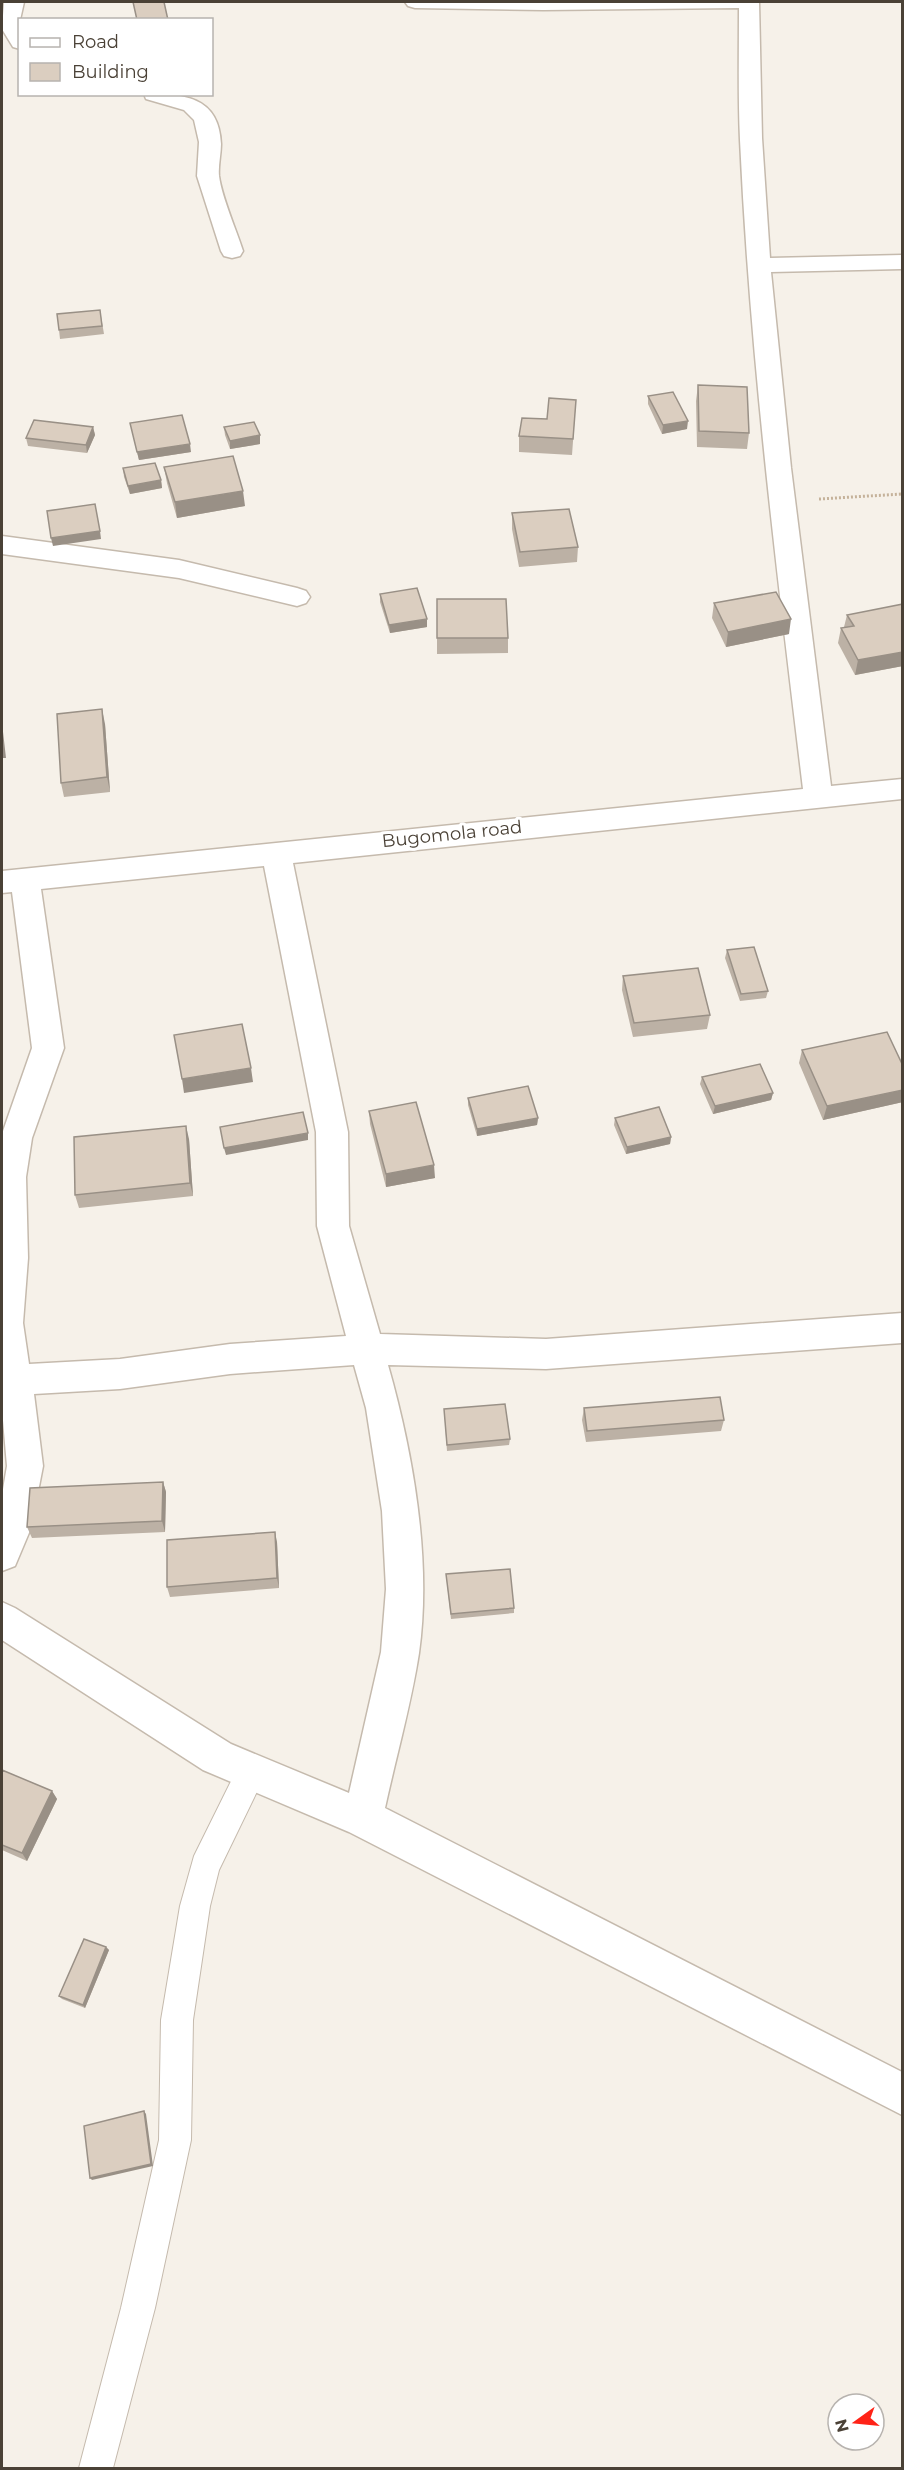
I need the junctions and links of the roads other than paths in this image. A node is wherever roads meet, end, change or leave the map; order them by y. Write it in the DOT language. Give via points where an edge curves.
graph roads {
  1 [pos="14,2"];
  2 [pos="415,2"];
  3 [pos="749,2"];
  4 [pos="18,41"];
  5 [pos="161,96"];
  6 [pos="232,251"];
  7 [pos="903,262"];
  8 [pos="760,265"];
  9 [pos="2,545"];
  10 [pos="297,597"];
  11 [pos="903,789"];
  12 [pos="818,797"];
  13 [pos="276,852"];
  14 [pos="13,881"];
  15 [pos="903,1328"];
  16 [pos="367,1349"];
  17 [pos="15,1380"];
  18 [pos="2,1554"];
  19 [pos="2,1620"];
  20 [pos="252,1772"];
  21 [pos="363,1818"];
  22 [pos="903,2094"];
  23 [pos="96,2469"];
  1 -- 4 [label="street" via="10,23"];
  2 -- 3 [label="street"];
  3 -- 8 [label="street" via="751,136"];
  5 -- 6 [label="street" via="192,105 204,118 210,142 208,176"];
  7 -- 8 [label="street"];
  8 -- 12 [label="street" via="782,501"];
  9 -- 10 [label="street" via="179,569"];
  11 -- 12 [label="street, Bugomola road"];
  12 -- 13 [label="street, Bugomola road"];
  13 -- 14 [label="street, Bugomola road"];
  13 -- 16 [label="street" via="332,1132 333,1226"];
  14 -- 17 [label="street" via="48,1048 16,1138 10,1177 11,1258 6,1323"];
  15 -- 16 [label="street" via="546,1354"];
  16 -- 17 [label="street" via="230,1359 120,1374"];
  16 -- 21 [label="street" via="394,1467 404,1589 400,1653"];
  17 -- 18 [label="street" via="25,1466 13,1528"];
  19 -- 20 [label="street" via="218,1756"];
  20 -- 21 [label="street"];
  20 -- 23 [label="lane" via="205,1867 195,1906 177,2020 175,2140 138,2308"];
  21 -- 22 [label="street"];
}
